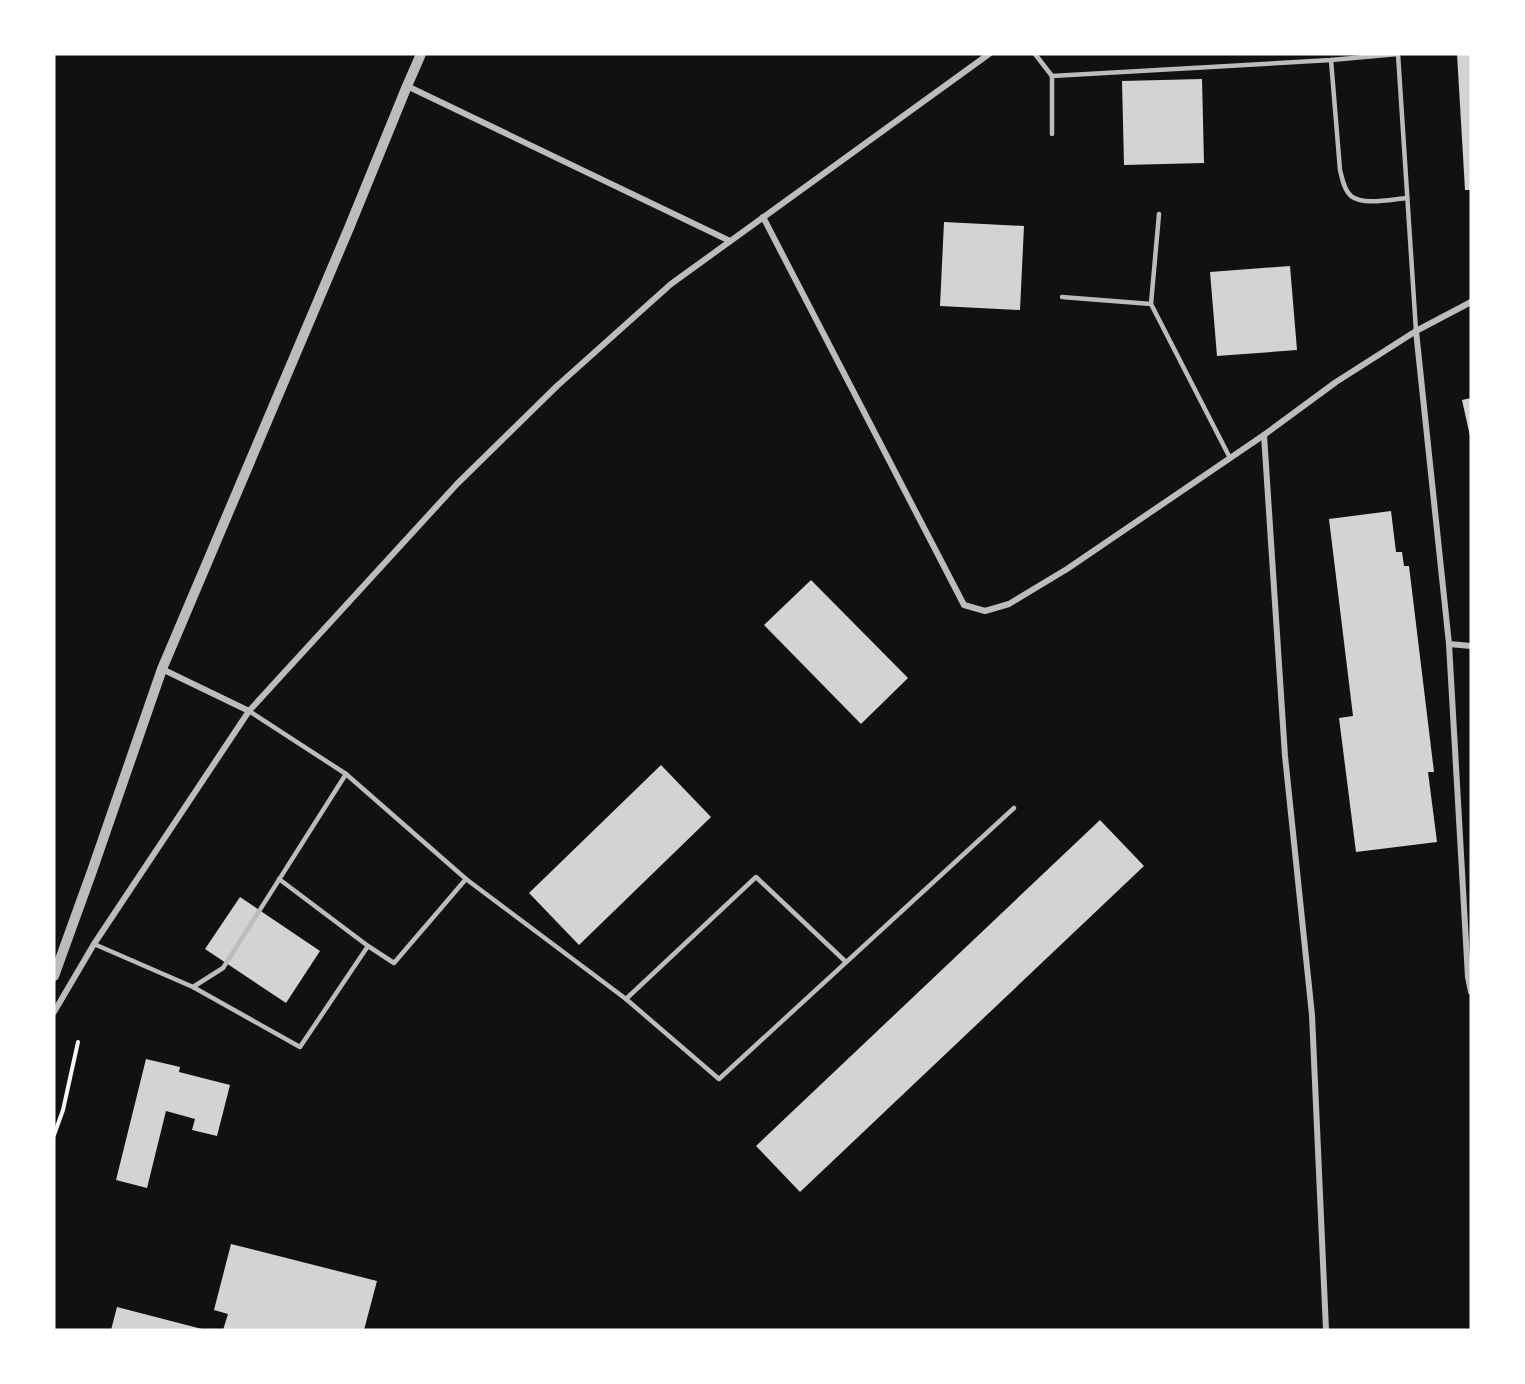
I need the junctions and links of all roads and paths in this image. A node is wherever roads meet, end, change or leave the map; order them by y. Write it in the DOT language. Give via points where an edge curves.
graph roads {
  1 [pos="421,54"];
  2 [pos="989,54"];
  3 [pos="1035,54"];
  4 [pos="1398,54"];
  5 [pos="1331,60"];
  6 [pos="1052,76"];
  7 [pos="407,86"];
  8 [pos="1052,134"];
  9 [pos="1407,198"];
  10 [pos="1159,214"];
  11 [pos="763,217"];
  12 [pos="730,241"];
  13 [pos="1062,297"];
  14 [pos="1471,302"];
  15 [pos="1151,304"];
  16 [pos="1416,331"];
  17 [pos="1264,435"];
  18 [pos="1230,458"];
  19 [pos="1449,644"];
  20 [pos="1471,645"];
  21 [pos="162,669"];
  22 [pos="249,711"];
  23 [pos="345,774"];
  24 [pos="1014,808"];
  25 [pos="279,879"];
  26 [pos="466,879"];
  27 [pos="94,944"];
  28 [pos="368,946"];
  29 [pos="846,962"];
  30 [pos="54,976"];
  31 [pos="193,987"];
  32 [pos="1471,992"];
  33 [pos="626,999"];
  34 [pos="54,1012"];
  35 [pos="78,1042"];
  36 [pos="54,1135"];
  37 [pos="1326,1330"];
  1 -- 7 [label="street"];
  2 -- 11 [label="street"];
  3 -- 6 [label="lane"];
  4 -- 5 [label="lane"];
  4 -- 9 [label="lane"];
  5 -- 6 [label="lane"];
  5 -- 9 [label="lane" via="1343,184 1350,196 1363,202"];
  6 -- 8 [label="lane"];
  7 -- 12 [label="street"];
  7 -- 21 [label="street"];
  9 -- 16 [label="lane"];
  10 -- 15 [label="lane"];
  11 -- 12 [label="street"];
  11 -- 18 [label="street" via="964,605 985,611 1009,604"];
  12 -- 22 [label="street" via="671,284 557,386 457,484"];
  13 -- 15 [label="lane"];
  14 -- 16 [label="street"];
  15 -- 18 [label="lane"];
  16 -- 17 [label="street" via="1336,382"];
  16 -- 19 [label="street"];
  17 -- 18 [label="street"];
  17 -- 37 [label="street" via="1285,756 1312,1015"];
  19 -- 20 [label="street"];
  19 -- 32 [label="street"];
  21 -- 22 [label="street"];
  21 -- 30 [label="street"];
  22 -- 23 [label="lane"];
  22 -- 27 [label="street"];
  23 -- 25 [label="lane"];
  23 -- 26 [label="lane"];
  24 -- 29 [label="lane"];
  25 -- 28 [label="lane"];
  25 -- 31 [label="lane" via="223,968"];
  26 -- 28 [label="lane" via="394,963"];
  26 -- 33 [label="lane"];
  27 -- 31 [label="lane"];
  27 -- 34 [label="street"];
  28 -- 31 [label="lane" via="300,1047"];
  29 -- 33 [label="lane" via="719,1079"];
  29 -- 33 [label="lane" via="756,877"];
  35 -- 36 [label="path"];
}
